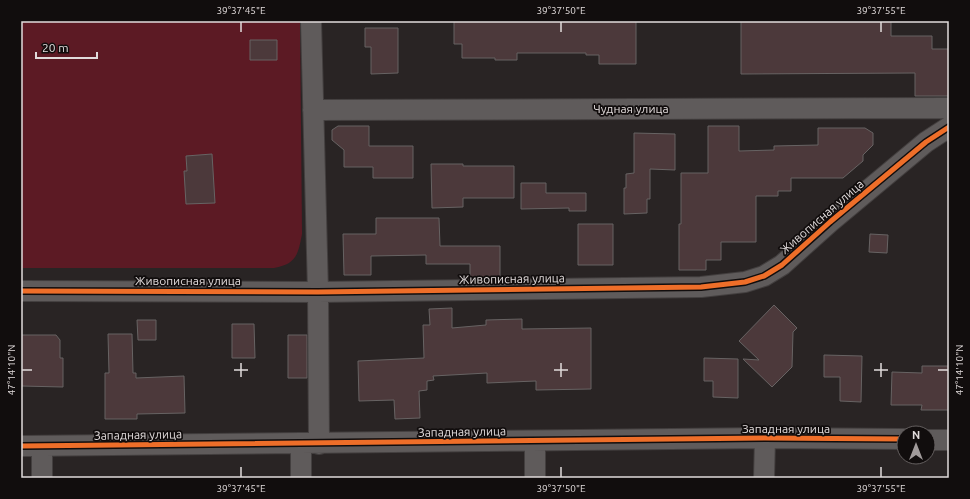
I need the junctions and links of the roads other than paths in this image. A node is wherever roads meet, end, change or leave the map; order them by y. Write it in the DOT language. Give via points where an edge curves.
graph roads {
  1 [pos="311,21"];
  2 [pos="949,108"];
  3 [pos="313,110"];
  4 [pos="949,127"];
  5 [pos="21,291"];
  6 [pos="318,292"];
  7 [pos="765,438"];
  8 [pos="896,439"];
  9 [pos="936,440"];
  10 [pos="949,440"];
  11 [pos="535,441"];
  12 [pos="310,444"];
  13 [pos="21,446"];
  14 [pos="42,446"];
  15 [pos="42,478"];
  16 [pos="301,478"];
  17 [pos="535,478"];
  18 [pos="764,478"];
  1 -- 3 [label="street"];
  2 -- 3 [label="street, Чудная улица"];
  3 -- 6 [label="street"];
  4 -- 6 [label="street, Живописная улица" via="926,142 782,265 764,276 745,282 701,287"];
  5 -- 6 [label="street, Живописная улица"];
  6 -- 12 [label="street"];
  7 -- 8 [label="street, Западная улица"];
  7 -- 11 [label="street, Западная улица"];
  7 -- 18 [label="street"];
  9 -- 10 [label="street"];
  11 -- 12 [label="street, Западная улица"];
  11 -- 17 [label="street"];
  12 -- 14 [label="street, Западная улица"];
  12 -- 16 [label="street"];
  13 -- 14 [label="street, Западная улица"];
  14 -- 15 [label="street"];
}
